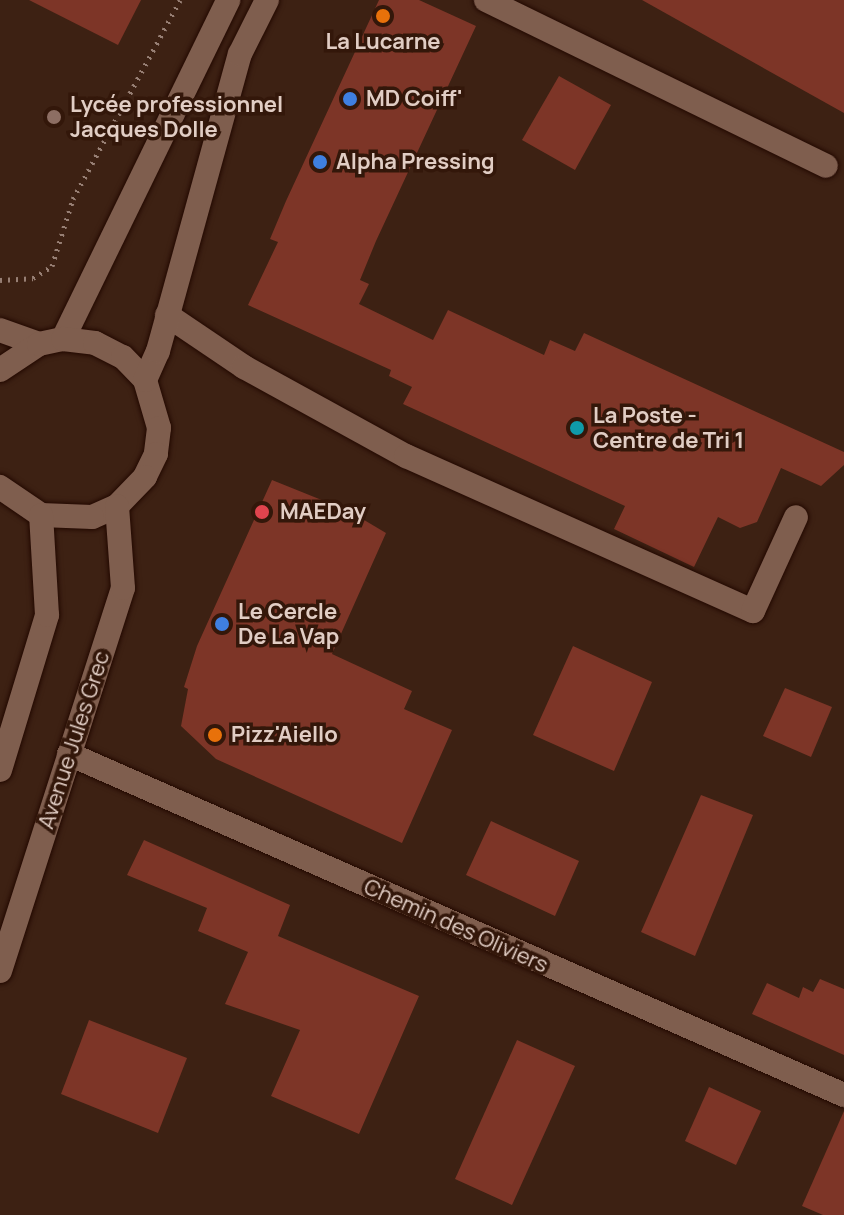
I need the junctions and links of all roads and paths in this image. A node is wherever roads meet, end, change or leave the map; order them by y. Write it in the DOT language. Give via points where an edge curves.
graph roads {
  1 [pos="180,0"];
  2 [pos="228,0"];
  3 [pos="267,0"];
  4 [pos="486,0"];
  5 [pos="826,166"];
  6 [pos="0,280"];
  7 [pos="167,315"];
  8 [pos="0,330"];
  9 [pos="63,339"];
  10 [pos="39,344"];
  11 [pos="0,370"];
  12 [pos="145,380"];
  13 [pos="0,487"];
  14 [pos="117,506"];
  15 [pos="41,515"];
  16 [pos="796,517"];
  17 [pos="69,754"];
  18 [pos="0,770"];
  19 [pos="0,971"];
  20 [pos="844,1095"];
  1 -- 6 [label="path" via="73,199 52,266 33,278"];
  2 -- 9 [label="street"];
  3 -- 7 [label="street" via="240,54"];
  4 -- 5 [label="street"];
  7 -- 12 [label="street"];
  7 -- 16 [label="street" via="244,367 406,456 753,611"];
  8 -- 10 [label="street"];
  9 -- 10 [label="street"];
  9 -- 12 [label="street" via="95,343 123,357"];
  10 -- 11 [label="street"];
  12 -- 14 [label="street" via="155,403 156,454 145,477"];
  13 -- 15 [label="street"];
  14 -- 15 [label="street" via="67,520"];
  14 -- 17 [label="street, Avenue Jules Grec" via="123,588"];
  15 -- 18 [label="street" via="47,615"];
  17 -- 19 [label="street, Avenue Jules Grec"];
  17 -- 20 [label="street, Chemin des Oliviers"];
}
